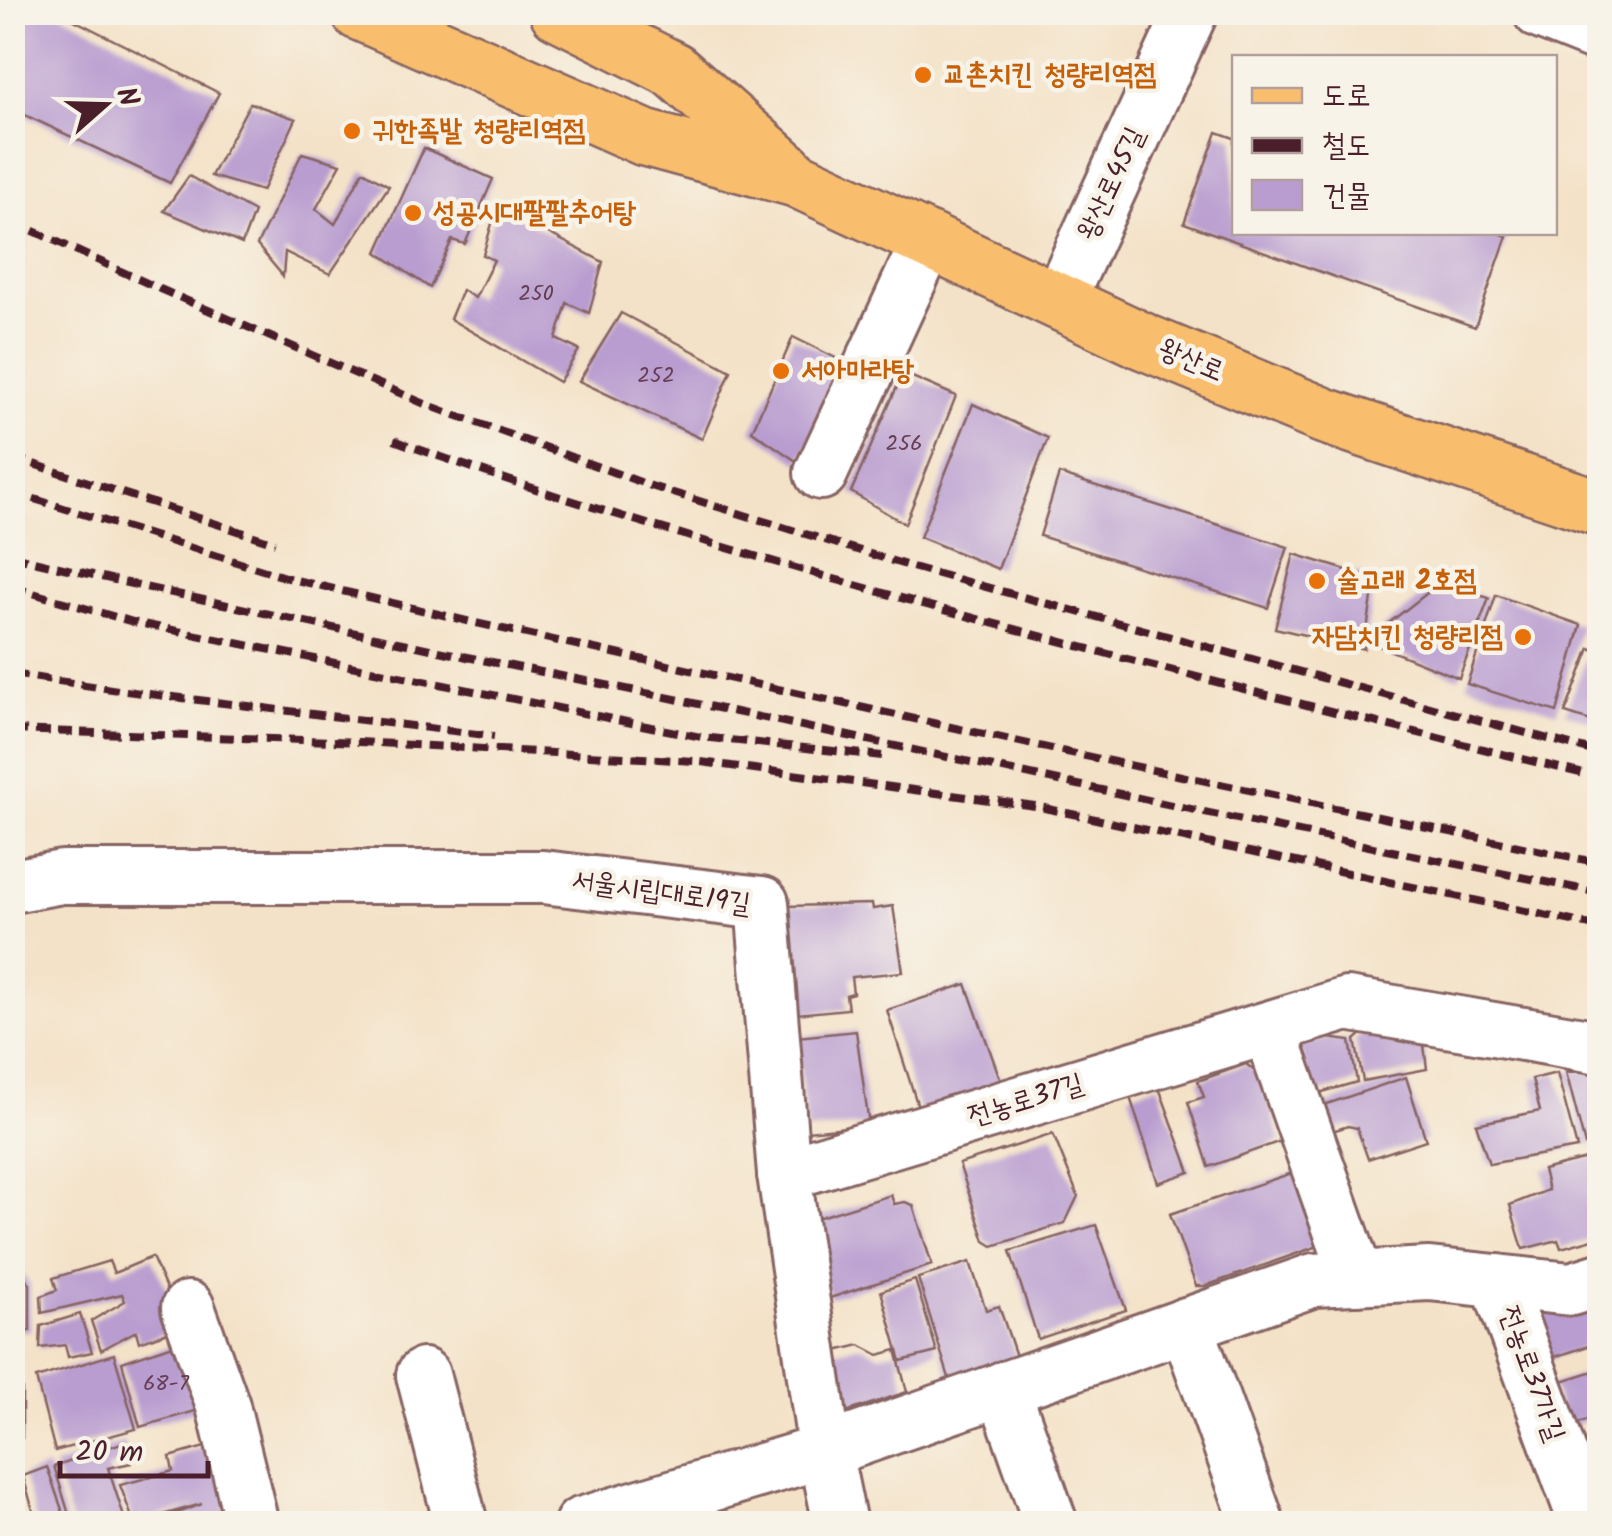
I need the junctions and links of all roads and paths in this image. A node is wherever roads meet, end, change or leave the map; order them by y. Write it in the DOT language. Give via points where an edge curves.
graph roads {
  1 [pos="360,12"];
  2 [pos="558,12"];
  3 [pos="1191,12"];
  4 [pos="1540,12"];
  5 [pos="1600,36"];
  6 [pos="796,179"];
  7 [pos="928,241"];
  8 [pos="1058,302"];
  9 [pos="821,474"];
  10 [pos="1600,508"];
  11 [pos="12,886"];
  12 [pos="1269,1028"];
  13 [pos="1600,1047"];
  14 [pos="784,1174"];
  15 [pos="1357,1278"];
  16 [pos="1600,1280"];
  17 [pos="1497,1281"];
  18 [pos="188,1308"];
  19 [pos="1186,1324"];
  20 [pos="423,1375"];
  21 [pos="1003,1388"];
  22 [pos="825,1451"];
  23 [pos="252,1524"];
  24 [pos="461,1524"];
  25 [pos="581,1524"];
  26 [pos="840,1524"];
  27 [pos="1051,1524"];
  28 [pos="1258,1524"];
  29 [pos="1586,1524"];
  1 -- 6 [label="main road, 왕산로" via="646,138"];
  2 -- 6 [label="main road, 왕산로" via="674,70"];
  3 -- 8 [label="street, 왕산로45길"];
  4 -- 5 [label="street"];
  6 -- 7 [label="main road, 왕산로"];
  7 -- 8 [label="main road, 왕산로"];
  7 -- 9 [label="street"];
  8 -- 10 [label="main road, 왕산로" via="1324,416"];
  11 -- 14 [label="street, 서울시립대로19길" via="62,876 543,877 762,903"];
  12 -- 13 [label="street, 전농로37길" via="1346,1004"];
  12 -- 14 [label="street, 전농로37길"];
  12 -- 15 [label="street"];
  14 -- 22 [label="street, 서울시립대로19길"];
  15 -- 17 [label="street" via="1429,1274"];
  15 -- 19 [label="street" via="1314,1280"];
  16 -- 17 [label="street" via="1572,1289"];
  17 -- 29 [label="street, 전농로37가길"];
  18 -- 23 [label="street" via="223,1406"];
  19 -- 21 [label="street"];
  19 -- 28 [label="street"];
  20 -- 24 [label="street"];
  21 -- 22 [label="street"];
  21 -- 27 [label="street"];
  22 -- 25 [label="street"];
  22 -- 26 [label="street, 서울시립대로19길"];
}
